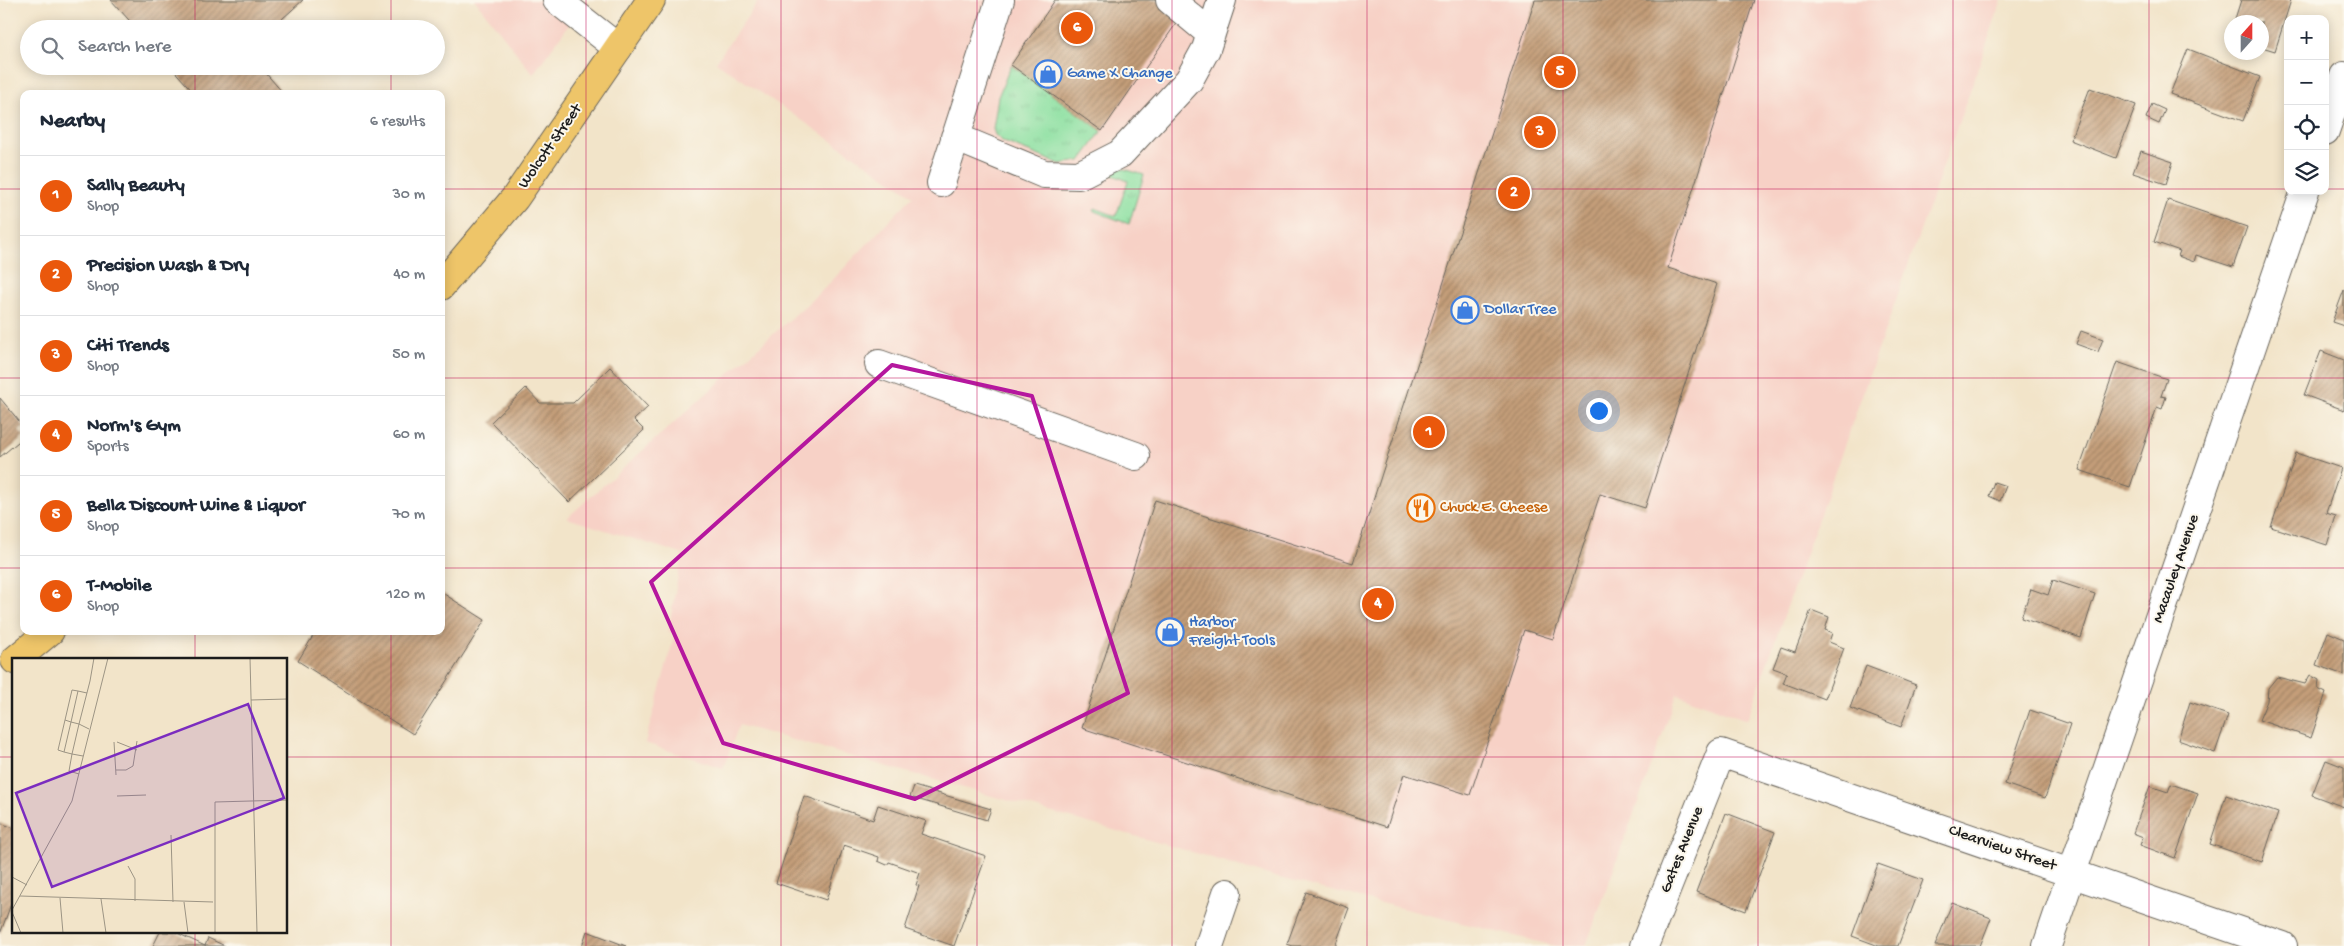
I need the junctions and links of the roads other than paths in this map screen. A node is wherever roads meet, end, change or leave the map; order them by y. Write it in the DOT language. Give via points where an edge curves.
graph roads {
  1 [pos="557,0"];
  2 [pos="651,0"];
  3 [pos="1000,0"];
  4 [pos="1170,0"];
  5 [pos="1222,0"];
  6 [pos="1211,34"];
  7 [pos="618,48"];
  8 [pos="2344,76"];
  9 [pos="2329,119"];
  10 [pos="955,137"];
  11 [pos="941,183"];
  12 [pos="2304,195"];
  13 [pos="445,281"];
  14 [pos="879,364"];
  15 [pos="1136,456"];
  16 [pos="45,635"];
  17 [pos="16,658"];
  18 [pos="12,662"];
  19 [pos="0,672"];
  20 [pos="1722,753"];
  21 [pos="2073,874"];
  22 [pos="1227,893"];
  23 [pos="1208,946"];
  24 [pos="1644,946"];
  25 [pos="2047,946"];
  26 [pos="2283,946"];
  1 -- 7 [label="street"];
  2 -- 7 [label="main road, Wolcott Street"];
  3 -- 10 [label="street"];
  4 -- 6 [label="street"];
  5 -- 6 [label="street"];
  6 -- 10 [label="street" via="1189,80 1120,154 1079,175 1044,174"];
  7 -- 13 [label="main road, Wolcott Street" via="515,198"];
  8 -- 9 [label="street"];
  10 -- 11 [label="street"];
  12 -- 21 [label="street, Macauley Avenue"];
  14 -- 15 [label="street"];
  16 -- 17 [label="main road"];
  18 -- 19 [label="main road"];
  20 -- 21 [label="street, Clearview Street"];
  20 -- 24 [label="street, Gates Avenue"];
  21 -- 25 [label="street, Macauley Avenue"];
  21 -- 26 [label="street, Clearview Street"];
  22 -- 23 [label="street"];
}
